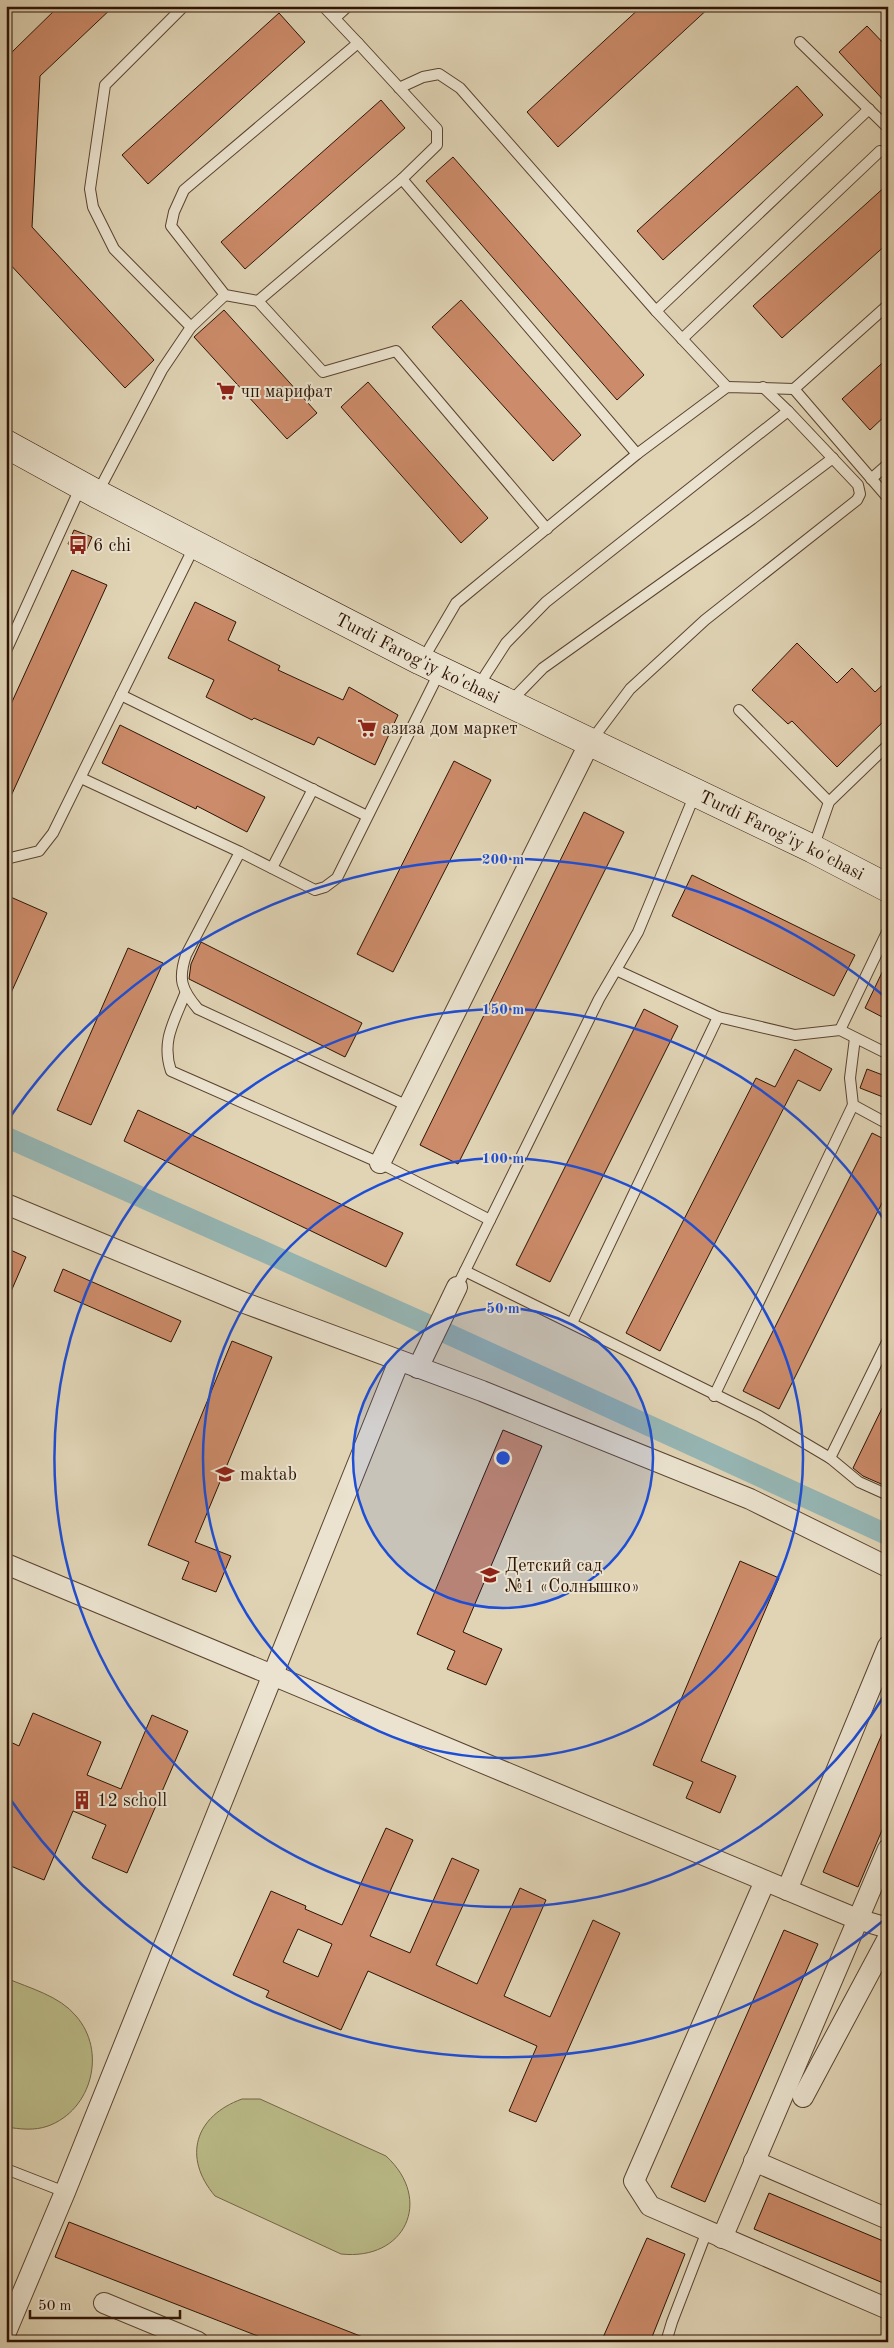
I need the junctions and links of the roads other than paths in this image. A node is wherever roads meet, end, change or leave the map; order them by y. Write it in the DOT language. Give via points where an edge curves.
graph roads {
  1 [pos="184,6"];
  2 [pos="323,6"];
  3 [pos="348,6"];
  4 [pos="335,18"];
  5 [pos="800,42"];
  6 [pos="358,43"];
  7 [pos="399,88"];
  8 [pos="869,109"];
  9 [pos="888,128"];
  10 [pos="880,151"];
  11 [pos="402,179"];
  12 [pos="225,295"];
  13 [pos="258,301"];
  14 [pos="888,304"];
  15 [pos="656,311"];
  16 [pos="190,327"];
  17 [pos="682,339"];
  18 [pos="727,387"];
  19 [pos="763,387"];
  20 [pos="794,389"];
  21 [pos="788,411"];
  22 [pos="6,444"];
  23 [pos="638,454"];
  24 [pos="833,458"];
  25 [pos="888,464"];
  26 [pos="870,480"];
  27 [pos="89,490"];
  28 [pos="888,498"];
  29 [pos="547,529"];
  30 [pos="195,544"];
  31 [pos="6,651"];
  32 [pos="431,666"];
  33 [pos="477,688"];
  34 [pos="121,695"];
  35 [pos="508,703"];
  36 [pos="739,710"];
  37 [pos="590,742"];
  38 [pos="888,745"];
  39 [pos="80,778"];
  40 [pos="313,789"];
  41 [pos="696,793"];
  42 [pos="829,802"];
  43 [pos="367,816"];
  44 [pos="813,849"];
  45 [pos="240,852"];
  46 [pos="6,859"];
  47 [pos="272,868"];
  48 [pos="888,888"];
  49 [pos="888,930"];
  50 [pos="616,970"];
  51 [pos="185,994"];
  52 [pos="718,1017"];
  53 [pos="840,1030"];
  54 [pos="855,1038"];
  55 [pos="888,1054"];
  56 [pos="853,1105"];
  57 [pos="408,1106"];
  58 [pos="888,1124"];
  59 [pos="380,1163"];
  60 [pos="6,1204"];
  61 [pos="490,1220"];
  62 [pos="459,1282"];
  63 [pos="572,1323"];
  64 [pos="888,1340"];
  65 [pos="399,1361"];
  66 [pos="418,1368"];
  67 [pos="714,1396"];
  68 [pos="830,1458"];
  69 [pos="888,1495"];
  70 [pos="6,1564"];
  71 [pos="888,1567"];
  72 [pos="888,1646"];
  73 [pos="273,1677"];
  74 [pos="888,1849"];
  75 [pos="765,1881"];
  76 [pos="787,1890"];
  77 [pos="857,1919"];
  78 [pos="886,1926"];
  79 [pos="803,2097"];
  80 [pos="754,2161"];
  81 [pos="6,2169"];
  82 [pos="65,2192"];
  83 [pos="888,2219"];
  84 [pos="714,2234"];
  85 [pos="104,2303"];
  86 [pos="888,2309"];
  87 [pos="6,2332"];
  88 [pos="198,2342"];
  89 [pos="666,2342"];
  1 -- 16 [label="lane" via="105,85 90,189 93,207 114,249"];
  2 -- 4 [label="lane"];
  3 -- 4 [label="lane"];
  4 -- 6 [label="lane"];
  5 -- 8 [label="lane"];
  6 -- 7 [label="lane"];
  6 -- 12 [label="lane" via="184,190 171,226"];
  7 -- 11 [label="lane" via="437,129 437,145"];
  7 -- 15 [label="lane" via="439,74 460,88"];
  8 -- 9 [label="lane"];
  8 -- 15 [label="lane"];
  10 -- 17 [label="lane"];
  11 -- 13 [label="lane"];
  11 -- 23 [label="lane"];
  12 -- 13 [label="lane"];
  12 -- 16 [label="lane"];
  13 -- 29 [label="lane" via="323,372 396,351"];
  14 -- 20 [label="lane"];
  15 -- 17 [label="lane"];
  16 -- 27 [label="lane"];
  17 -- 18 [label="lane"];
  18 -- 19 [label="lane"];
  18 -- 23 [label="lane"];
  19 -- 20 [label="lane"];
  19 -- 21 [label="lane"];
  20 -- 26 [label="lane"];
  21 -- 24 [label="lane"];
  21 -- 33 [label="lane" via="546,602 506,643"];
  22 -- 27 [label="street, Turdi Farog'iy ko'chasi"];
  23 -- 29 [label="lane"];
  24 -- 35 [label="lane" via="543,668"];
  24 -- 37 [label="lane" via="858,485 860,494 857,500 705,620 630,689"];
  25 -- 26 [label="lane"];
  26 -- 28 [label="lane"];
  27 -- 30 [label="street, Turdi Farog'iy ko'chasi"];
  27 -- 31 [label="lane"];
  29 -- 32 [label="lane" via="456,604"];
  30 -- 32 [label="street, Turdi Farog'iy ko'chasi"];
  30 -- 34 [label="lane"];
  32 -- 33 [label="street, Turdi Farog'iy ko'chasi"];
  32 -- 43 [label="lane"];
  33 -- 35 [label="street, Turdi Farog'iy ko'chasi"];
  34 -- 39 [label="lane"];
  34 -- 40 [label="lane"];
  35 -- 37 [label="street, Turdi Farog'iy ko'chasi"];
  36 -- 42 [label="lane"];
  37 -- 41 [label="street, Turdi Farog'iy ko'chasi"];
  37 -- 57 [label="street"];
  38 -- 42 [label="lane"];
  39 -- 45 [label="lane"];
  39 -- 46 [label="lane" via="52,833 39,851"];
  40 -- 43 [label="lane"];
  40 -- 47 [label="lane"];
  41 -- 44 [label="street, Turdi Farog'iy ko'chasi"];
  41 -- 50 [label="lane" via="638,932"];
  42 -- 44 [label="lane"];
  43 -- 47 [label="lane" via="337,878 326,887 316,890"];
  44 -- 48 [label="street, Turdi Farog'iy ko'chasi"];
  45 -- 47 [label="lane"];
  45 -- 51 [label="lane" via="186,955 180,972"];
  49 -- 53 [label="lane"];
  50 -- 52 [label="lane"];
  50 -- 61 [label="lane"];
  51 -- 57 [label="lane" via="198,1008"];
  51 -- 59 [label="lane" via="168,1038 167,1057 171,1071"];
  52 -- 53 [label="lane" via="795,1035"];
  52 -- 63 [label="lane"];
  53 -- 54 [label="lane"];
  54 -- 55 [label="lane"];
  54 -- 56 [label="lane" via="850,1078"];
  56 -- 58 [label="lane"];
  56 -- 67 [label="lane"];
  57 -- 59 [label="street"];
  59 -- 61 [label="lane"];
  60 -- 65 [label="street" via="242,1302"];
  61 -- 62 [label="lane"];
  62 -- 63 [label="lane"];
  62 -- 66 [label="street"];
  63 -- 67 [label="lane"];
  64 -- 68 [label="lane"];
  65 -- 66 [label="street"];
  65 -- 73 [label="street"];
  66 -- 71 [label="street" via="750,1499"];
  67 -- 68 [label="lane" via="759,1416"];
  68 -- 69 [label="lane" via="859,1482"];
  70 -- 73 [label="street"];
  72 -- 76 [label="street"];
  73 -- 75 [label="street"];
  73 -- 82 [label="street"];
  74 -- 77 [label="street"];
  75 -- 76 [label="street"];
  75 -- 84 [label="street" via="634,2181 650,2206"];
  76 -- 77 [label="street"];
  77 -- 78 [label="street"];
  77 -- 80 [label="street"];
  78 -- 79 [label="street"];
  80 -- 83 [label="street"];
  80 -- 84 [label="street"];
  81 -- 82 [label="lane"];
  82 -- 87 [label="street"];
  84 -- 86 [label="street"];
  84 -- 89 [label="lane" via="672,2322"];
  85 -- 88 [label="street"];
}
